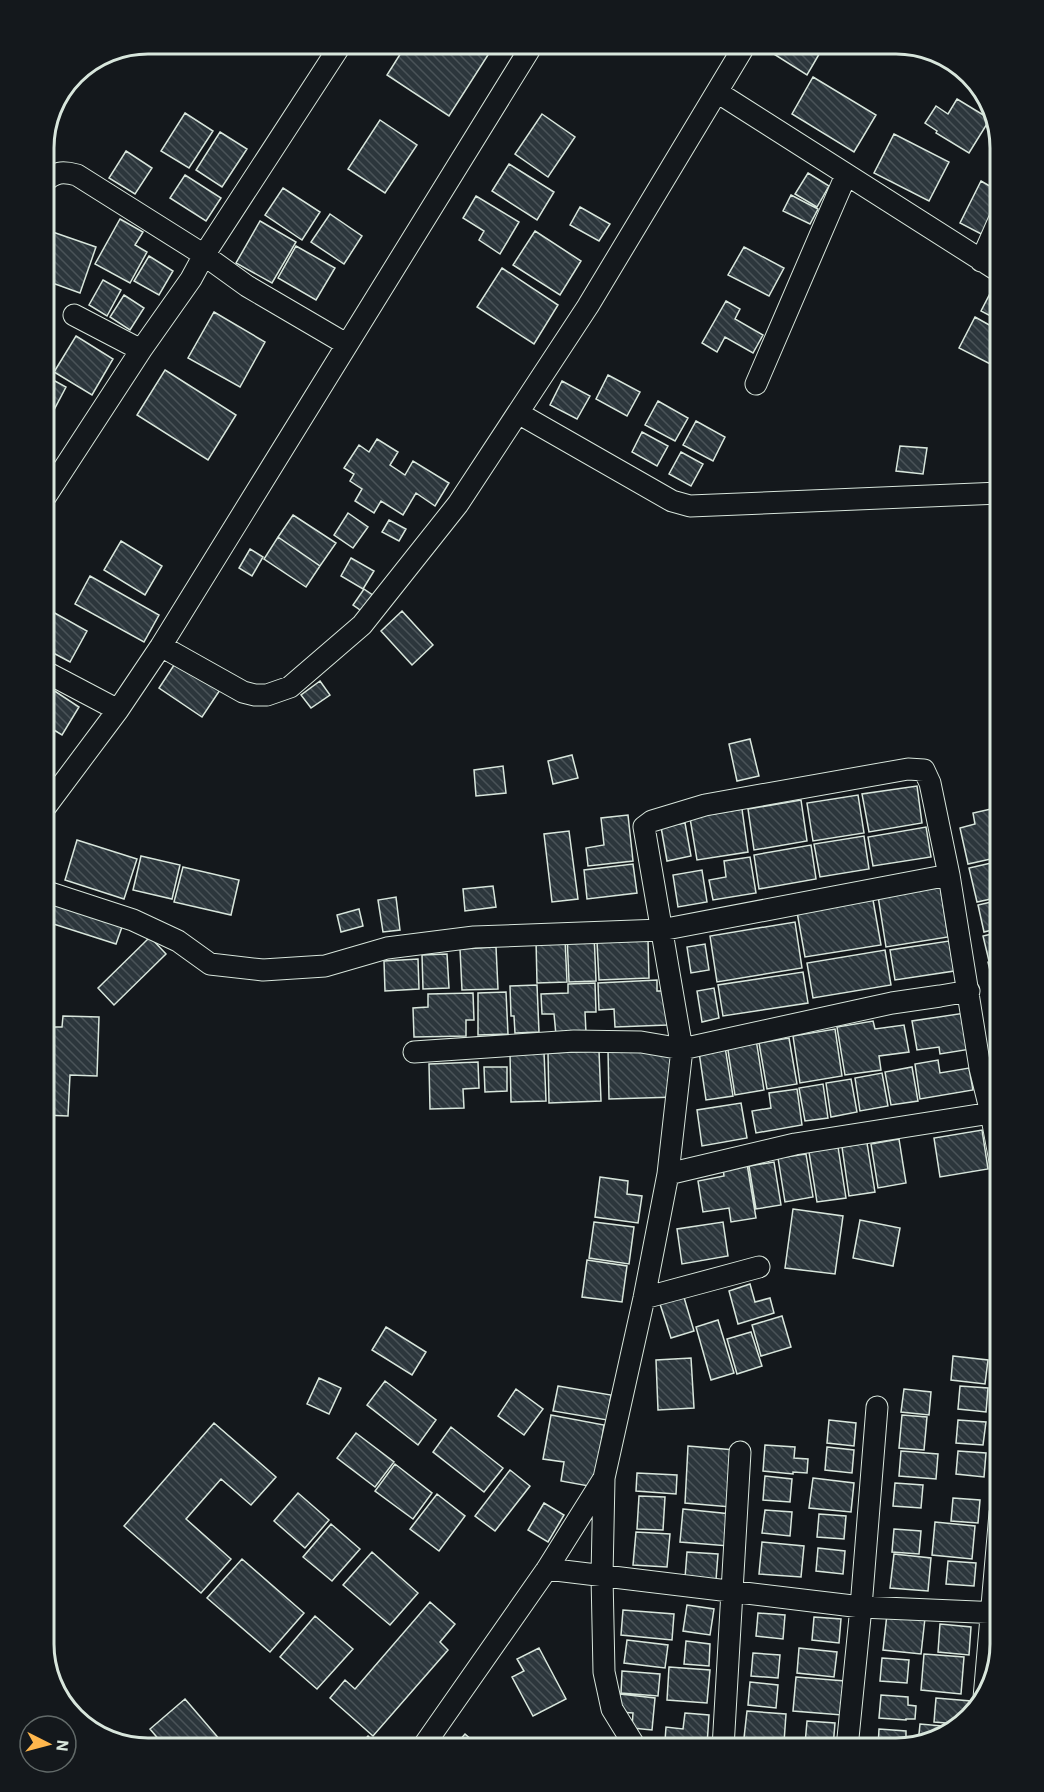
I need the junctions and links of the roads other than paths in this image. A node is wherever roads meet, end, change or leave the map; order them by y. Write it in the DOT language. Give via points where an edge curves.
graph roads {
  1 [pos="336,54"];
  2 [pos="527,54"];
  3 [pos="740,54"];
  4 [pos="717,92"];
  5 [pos="54,174"];
  6 [pos="846,175"];
  7 [pos="990,241"];
  8 [pos="204,255"];
  9 [pos="981,261"];
  10 [pos="990,266"];
  11 [pos="74,315"];
  12 [pos="346,344"];
  13 [pos="141,350"];
  14 [pos="756,384"];
  15 [pos="518,413"];
  16 [pos="54,484"];
  17 [pos="990,493"];
  18 [pos="161,646"];
  19 [pos="54,676"];
  20 [pos="118,710"];
  21 [pos="54,796"];
  22 [pos="950,875"];
  23 [pos="54,894"];
  24 [pos="661,930"];
  25 [pos="969,991"];
  26 [pos="682,1049"];
  27 [pos="414,1052"];
  28 [pos="990,1109"];
  29 [pos="990,1113"];
  30 [pos="668,1174"];
  31 [pos="759,1267"];
  32 [pos="644,1298"];
  33 [pos="877,1407"];
  34 [pos="740,1452"];
  35 [pos="604,1478"];
  36 [pos="547,1569"];
  37 [pos="602,1576"];
  38 [pos="732,1591"];
  39 [pos="861,1607"];
  40 [pos="990,1612"];
  41 [pos="429,1738"];
  42 [pos="630,1738"];
  43 [pos="724,1738"];
  44 [pos="849,1738"];
  1 -- 8 [label="street"];
  2 -- 12 [label="street"];
  3 -- 4 [label="street"];
  4 -- 6 [label="street"];
  4 -- 15 [label="street" via="588,306"];
  5 -- 8 [label="street" via="76,175"];
  6 -- 9 [label="street"];
  6 -- 14 [label="street"];
  7 -- 9 [label="street"];
  8 -- 12 [label="street" via="247,286"];
  8 -- 13 [label="street"];
  9 -- 10 [label="street"];
  11 -- 13 [label="street"];
  12 -- 18 [label="street"];
  13 -- 16 [label="street"];
  15 -- 17 [label="street" via="672,501 690,506"];
  15 -- 18 [label="street" via="458,504 362,626 290,687 267,695 243,692"];
  18 -- 20 [label="street"];
  19 -- 20 [label="street"];
  20 -- 21 [label="street"];
  22 -- 24 [label="street"];
  22 -- 24 [label="street" via="924,770 908,769 705,805 644,827"];
  22 -- 25 [label="street"];
  23 -- 24 [label="street" via="178,941 210,964 262,970 325,966 387,948 474,937"];
  24 -- 26 [label="street"];
  25 -- 26 [label="street" via="892,1003"];
  25 -- 28 [label="street"];
  26 -- 27 [label="street" via="641,1042 574,1041"];
  26 -- 30 [label="street"];
  29 -- 30 [label="street" via="795,1144"];
  30 -- 32 [label="street"];
  31 -- 32 [label="street"];
  32 -- 35 [label="street"];
  33 -- 39 [label="street"];
  34 -- 38 [label="street"];
  35 -- 36 [label="street"];
  35 -- 37 [label="street"];
  36 -- 37 [label="street"];
  36 -- 41 [label="street"];
  37 -- 38 [label="street"];
  37 -- 42 [label="street" via="604,1672 612,1709"];
  38 -- 39 [label="street"];
  38 -- 43 [label="street"];
  39 -- 40 [label="street"];
  39 -- 44 [label="street"];
}
